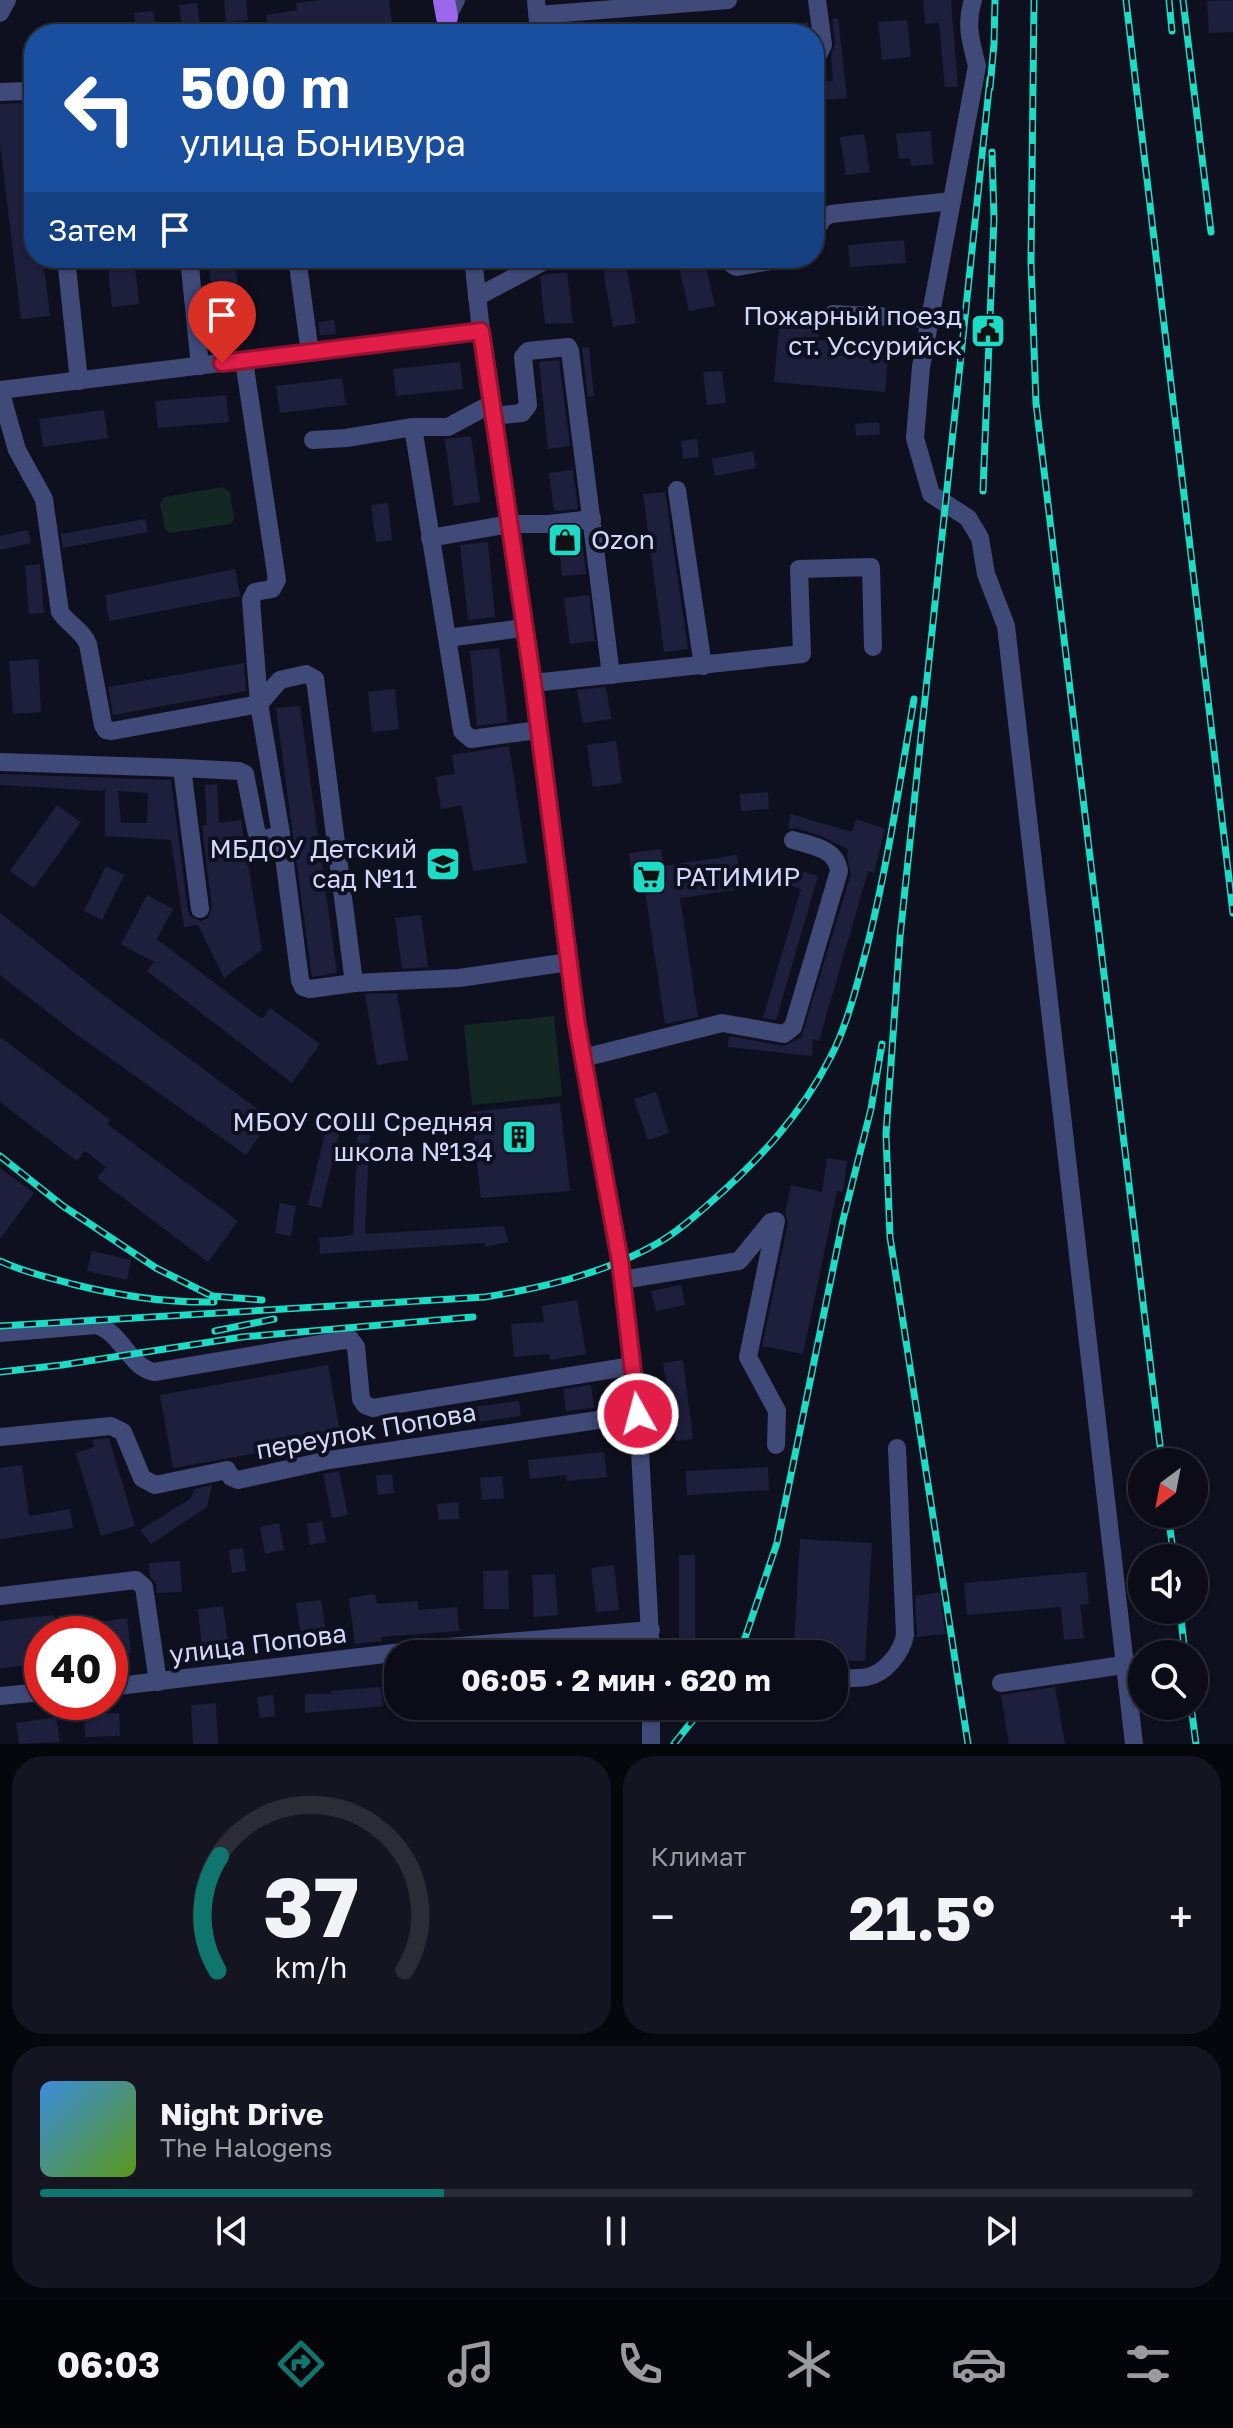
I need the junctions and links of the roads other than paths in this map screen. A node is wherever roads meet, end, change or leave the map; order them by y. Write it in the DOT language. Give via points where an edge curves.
graph roads {
  1 [pos="7,0"];
  2 [pos="728,0"];
  3 [pos="817,0"];
  4 [pos="973,0"];
  5 [pos="537,7"];
  6 [pos="0,13"];
  7 [pos="820,24"];
  8 [pos="24,91"];
  9 [pos="0,92"];
  10 [pos="952,201"];
  11 [pos="824,218"];
  12 [pos="67,268"];
  13 [pos="190,268"];
  14 [pos="298,268"];
  15 [pos="474,268"];
  16 [pos="531,268"];
  17 [pos="477,297"];
  18 [pos="833,314"];
  19 [pos="930,319"];
  20 [pos="481,331"];
  21 [pos="310,353"];
  22 [pos="244,361"];
  23 [pos="200,366"];
  24 [pos="79,381"];
  25 [pos="0,390"];
  26 [pos="492,410"];
  27 [pos="413,427"];
  28 [pos="313,440"];
  29 [pos="677,490"];
  30 [pos="592,519"];
  31 [pos="509,524"];
  32 [pos="430,538"];
  33 [pos="523,628"];
  34 [pos="447,638"];
  35 [pos="873,647"];
  36 [pos="703,666"];
  37 [pos="611,675"];
  38 [pos="533,683"];
  39 [pos="259,704"];
  40 [pos="538,730"];
  41 [pos="0,762"];
  42 [pos="182,768"];
  43 [pos="281,834"];
  44 [pos="793,840"];
  45 [pos="200,909"];
  46 [pos="569,962"];
  47 [pos="354,983"];
  48 [pos="583,1058"];
  49 [pos="622,1280"];
  50 [pos="0,1333"];
  51 [pos="632,1366"];
  52 [pos="638,1414"];
  53 [pos="0,1437"];
  54 [pos="776,1445"];
  55 [pos="897,1448"];
  56 [pos="0,1596"];
  57 [pos="651,1630"];
  58 [pos="651,1640"];
  59 [pos="1123,1665"];
  60 [pos="848,1678"];
  61 [pos="158,1682"];
  62 [pos="1001,1683"];
  63 [pos="128,1685"];
  64 [pos="24,1694"];
  65 [pos="0,1696"];
  66 [pos="651,1720"];
  67 [pos="651,1744"];
  68 [pos="1134,1744"];
  1 -- 6 [label="street"];
  2 -- 5 [label="street"];
  3 -- 7 [label="street"];
  4 -- 10 [label="street" via="968,32 977,66"];
  8 -- 9 [label="street"];
  10 -- 11 [label="street"];
  10 -- 19 [label="street"];
  12 -- 24 [label="street"];
  13 -- 23 [label="street"];
  14 -- 21 [label="street"];
  15 -- 17 [label="street"];
  16 -- 17 [label="street"];
  17 -- 20 [label="street"];
  18 -- 19 [label="street"];
  19 -- 59 [label="street" via="915,438 931,494 968,518 980,538 986,574 1006,626"];
  20 -- 21 [label="street"];
  20 -- 26 [label="street"];
  21 -- 22 [label="street"];
  22 -- 23 [label="street"];
  22 -- 39 [label="street" via="277,580 272,589 255,592 251,600"];
  23 -- 24 [label="street"];
  24 -- 25 [label="street"];
  25 -- 39 [label="street" via="17,450 44,499 60,612 86,638 106,730"];
  26 -- 27 [label="street" via="448,427"];
  26 -- 30 [label="street" via="522,413 528,405 523,357 528,351 568,347"];
  26 -- 31 [label="street"];
  27 -- 28 [label="street"];
  27 -- 32 [label="street"];
  29 -- 36 [label="street"];
  30 -- 31 [label="street"];
  30 -- 37 [label="street"];
  31 -- 32 [label="street"];
  31 -- 33 [label="street"];
  32 -- 34 [label="street"];
  33 -- 34 [label="street"];
  33 -- 38 [label="street"];
  34 -- 40 [label="street" via="466,736"];
  35 -- 36 [label="street" via="871,567 799,569 802,654"];
  36 -- 37 [label="street"];
  37 -- 38 [label="street"];
  38 -- 40 [label="street"];
  39 -- 43 [label="street"];
  39 -- 47 [label="street" via="280,680 306,674 315,679"];
  40 -- 46 [label="street"];
  41 -- 42 [label="street"];
  42 -- 43 [label="street" via="245,774 259,837"];
  42 -- 45 [label="street"];
  43 -- 47 [label="street" via="303,987"];
  44 -- 48 [label="street" via="830,853 839,871 793,1027 784,1034 722,1023"];
  46 -- 47 [label="street" via="459,978"];
  46 -- 48 [label="street"];
  48 -- 49 [label="street"];
  49 -- 51 [label="street"];
  49 -- 54 [label="street" via="739,1261 776,1221 748,1357 777,1411"];
  50 -- 51 [label="street" via="96,1325 110,1331 154,1372 350,1339 356,1347 361,1399 373,1408"];
  51 -- 52 [label="street"];
  52 -- 53 [label="street, переулок Попова" via="359,1455 238,1480 227,1470 155,1485 142,1478 123,1432 111,1426"];
  52 -- 57 [label="street"];
  55 -- 60 [label="street" via="903,1646 880,1671"];
  56 -- 61 [label="street" via="136,1580 144,1587"];
  57 -- 58 [label="street"];
  57 -- 61 [label="street, улица Попова" via="435,1648"];
  59 -- 62 [label="street"];
  59 -- 68 [label="street"];
  61 -- 63 [label="street, улица Попова"];
  64 -- 65 [label="street"];
  66 -- 67 [label="street"];
}
